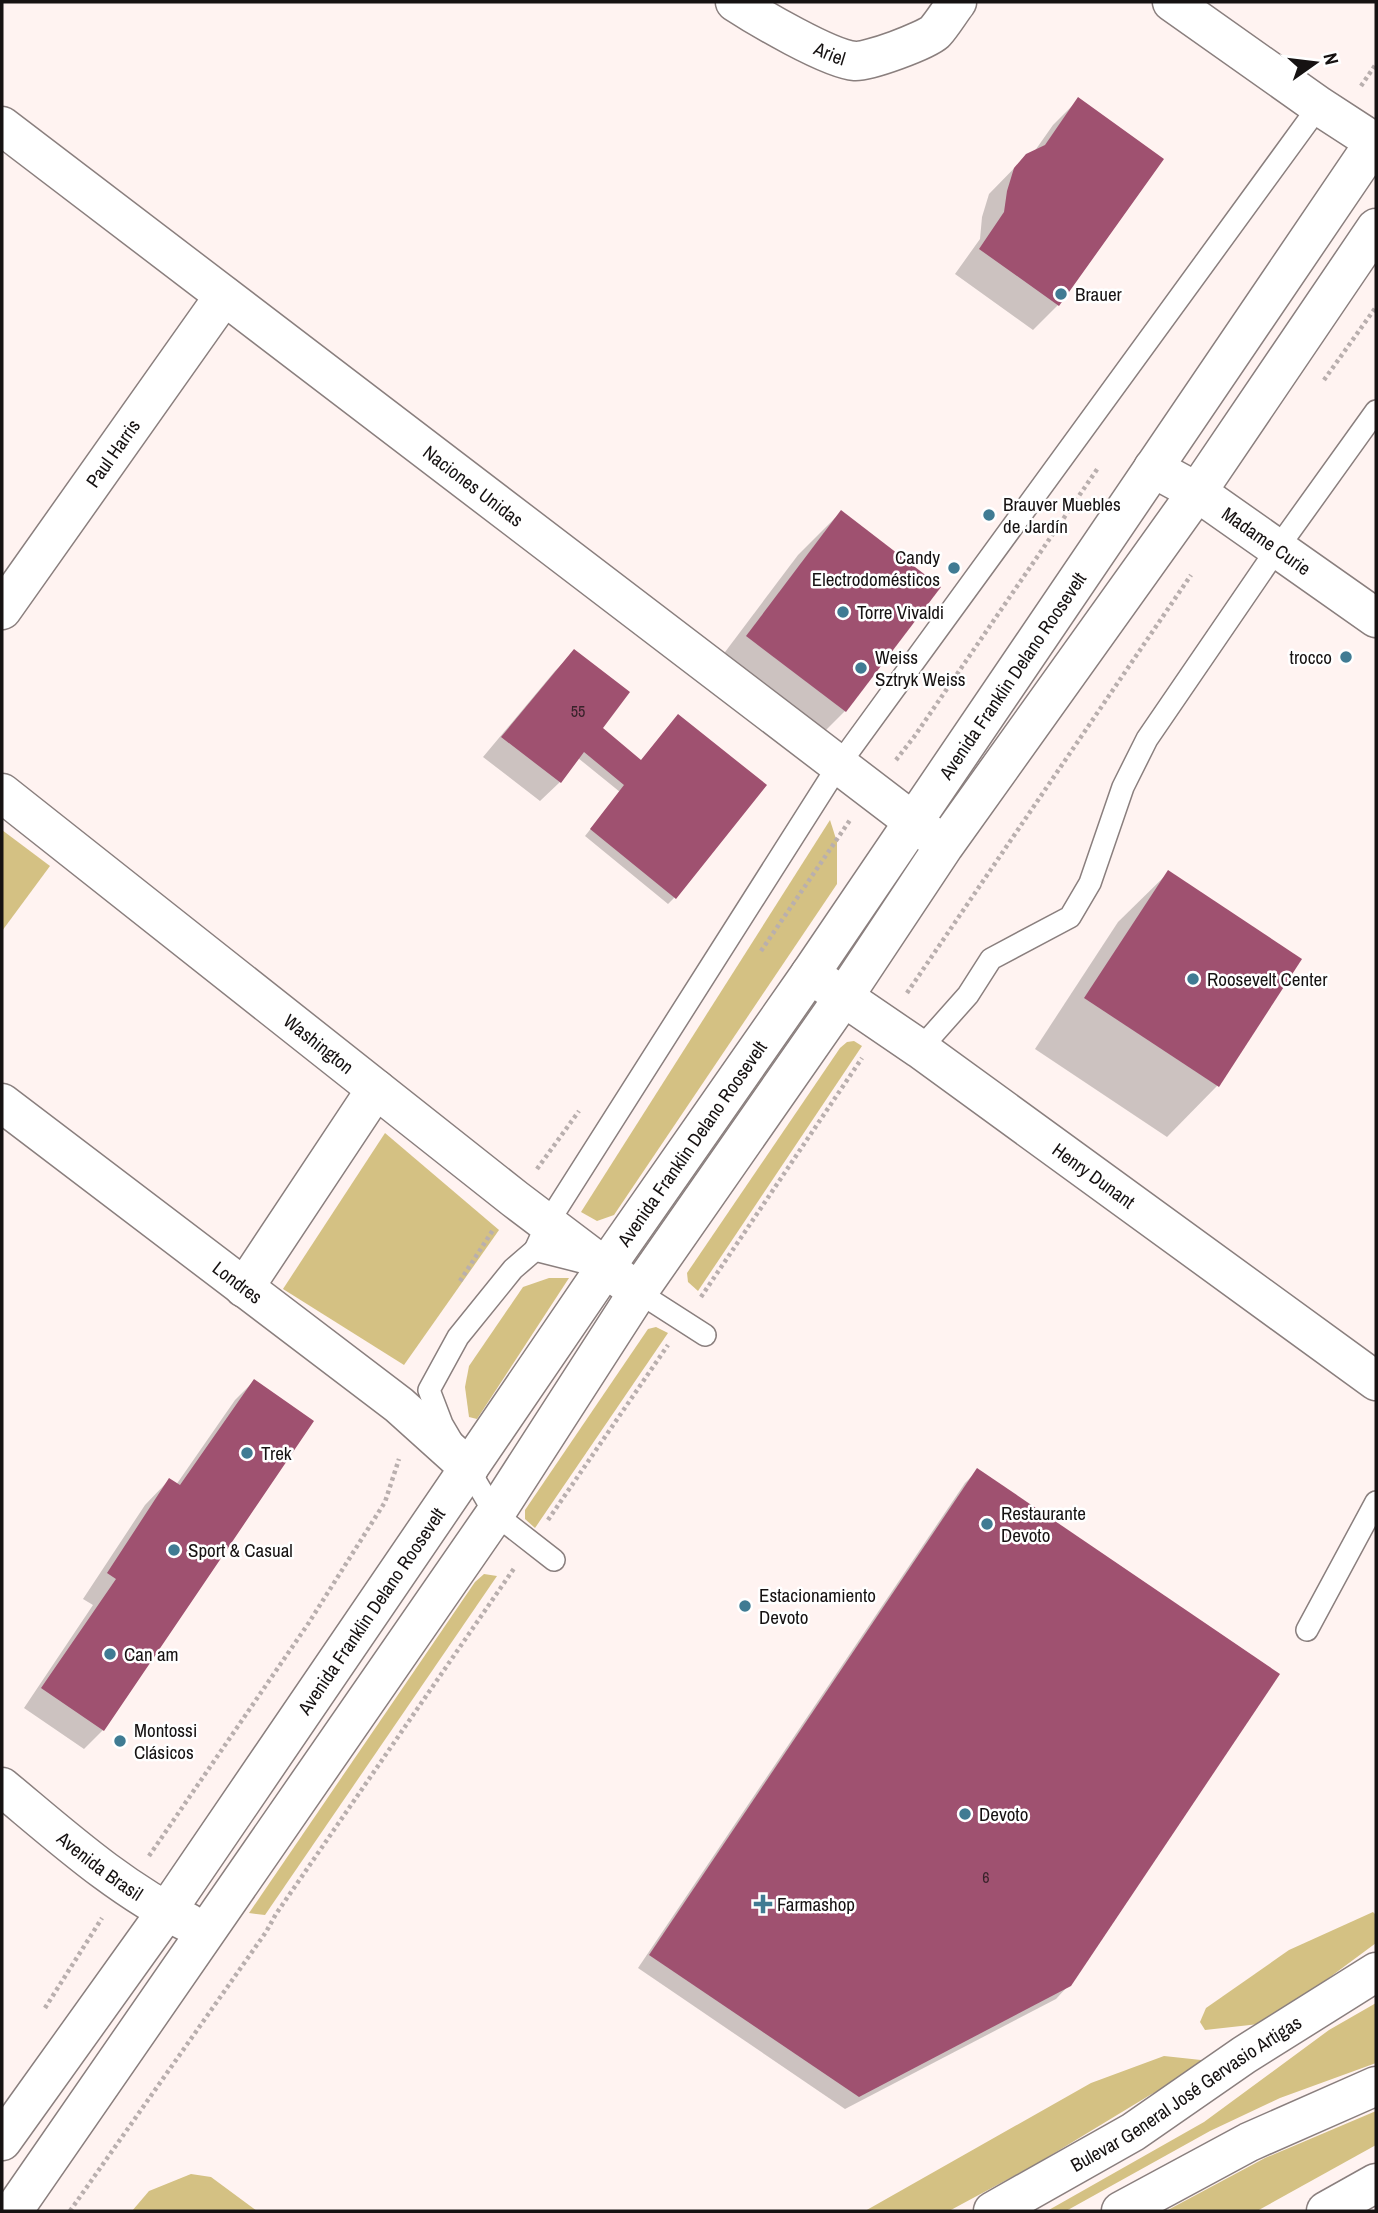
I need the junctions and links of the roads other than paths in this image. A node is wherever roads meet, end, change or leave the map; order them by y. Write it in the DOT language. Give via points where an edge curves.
graph roads {
  1 [pos="735,2"];
  2 [pos="957,2"];
  3 [pos="1172,2"];
  4 [pos="1319,106"];
  5 [pos="2,126"];
  6 [pos="1376,142"];
  7 [pos="1376,228"];
  8 [pos="224,296"];
  9 [pos="1376,411"];
  10 [pos="1153,468"];
  11 [pos="1197,492"];
  12 [pos="1277,549"];
  13 [pos="2,610"];
  14 [pos="1376,618"];
  15 [pos="838,766"];
  16 [pos="2,793"];
  17 [pos="912,821"];
  18 [pos="944,846"];
  19 [pos="810,974"];
  20 [pos="845,995"];
  21 [pos="920,1049"];
  22 [pos="376,1089"];
  23 [pos="2,1103"];
  24 [pos="541,1237"];
  25 [pos="605,1268"];
  26 [pos="244,1288"];
  27 [pos="638,1292"];
  28 [pos="705,1335"];
  29 [pos="1376,1381"];
  30 [pos="469,1468"];
  31 [pos="1376,1502"];
  32 [pos="495,1514"];
  33 [pos="554,1560"];
  34 [pos="1307,1630"];
  35 [pos="2,1787"];
  36 [pos="166,1912"];
  37 [pos="206,1931"];
  38 [pos="1376,1972"];
  39 [pos="1376,2086"];
  40 [pos="2,2141"];
  41 [pos="1376,2183"];
  42 [pos="13,2211"];
  43 [pos="993,2211"];
  44 [pos="1121,2211"];
  45 [pos="1326,2211"];
  1 -- 2 [label="main road, Ariel" via="826,51 856,61 895,52 933,34"];
  3 -- 4 [label="main road"];
  4 -- 6 [label="main road"];
  4 -- 15 [label="lane"];
  5 -- 8 [label="main road, Naciones Unidas"];
  6 -- 10 [label="main road, Avenida Franklin Delano Roosevelt"];
  7 -- 11 [label="main road"];
  8 -- 13 [label="main road, Paul Harris"];
  8 -- 15 [label="main road, Naciones Unidas"];
  9 -- 12 [label="lane"];
  10 -- 11 [label="main road, Madame Curie"];
  10 -- 17 [label="main road, Avenida Franklin Delano Roosevelt"];
  11 -- 12 [label="main road, Madame Curie"];
  11 -- 18 [label="main road"];
  12 -- 14 [label="main road, Madame Curie"];
  12 -- 21 [label="lane" via="1147,740 1123,787 1090,883 1070,916 991,958 968,995"];
  15 -- 17 [label="main road, Naciones Unidas"];
  15 -- 24 [label="lane"];
  16 -- 22 [label="main road, Washington"];
  17 -- 18 [label="main road, Naciones Unidas"];
  17 -- 19 [label="main road, Avenida Franklin Delano Roosevelt"];
  18 -- 20 [label="main road"];
  19 -- 20 [label="main road, Henry Dunant"];
  19 -- 25 [label="main road, Avenida Franklin Delano Roosevelt"];
  20 -- 21 [label="main road, Henry Dunant"];
  20 -- 27 [label="main road"];
  21 -- 29 [label="main road, Henry Dunant"];
  22 -- 24 [label="main road, Washington"];
  22 -- 26 [label="main road"];
  23 -- 26 [label="main road, Londres"];
  24 -- 25 [label="main road, Washington"];
  24 -- 30 [label="lane" via="458,1337 429,1390 442,1424"];
  25 -- 27 [label="main road, Washington"];
  25 -- 30 [label="main road, Avenida Franklin Delano Roosevelt"];
  26 -- 30 [label="main road, Londres" via="399,1405"];
  27 -- 28 [label="lane"];
  27 -- 32 [label="main road"];
  30 -- 32 [label="lane"];
  30 -- 36 [label="main road, Avenida Franklin Delano Roosevelt"];
  31 -- 34 [label="lane"];
  32 -- 33 [label="lane"];
  32 -- 37 [label="main road"];
  35 -- 36 [label="main road, Avenida Brasil" via="113,1878"];
  36 -- 37 [label="main road, Avenida Brasil"];
  36 -- 40 [label="main road, Avenida Franklin Delano Roosevelt"];
  37 -- 42 [label="main road"];
  38 -- 43 [label="main road, Bulevar General José Gervasio Artigas" via="1133,2132"];
  39 -- 44 [label="main road" via="1249,2142"];
  41 -- 45 [label="main road"];
}
